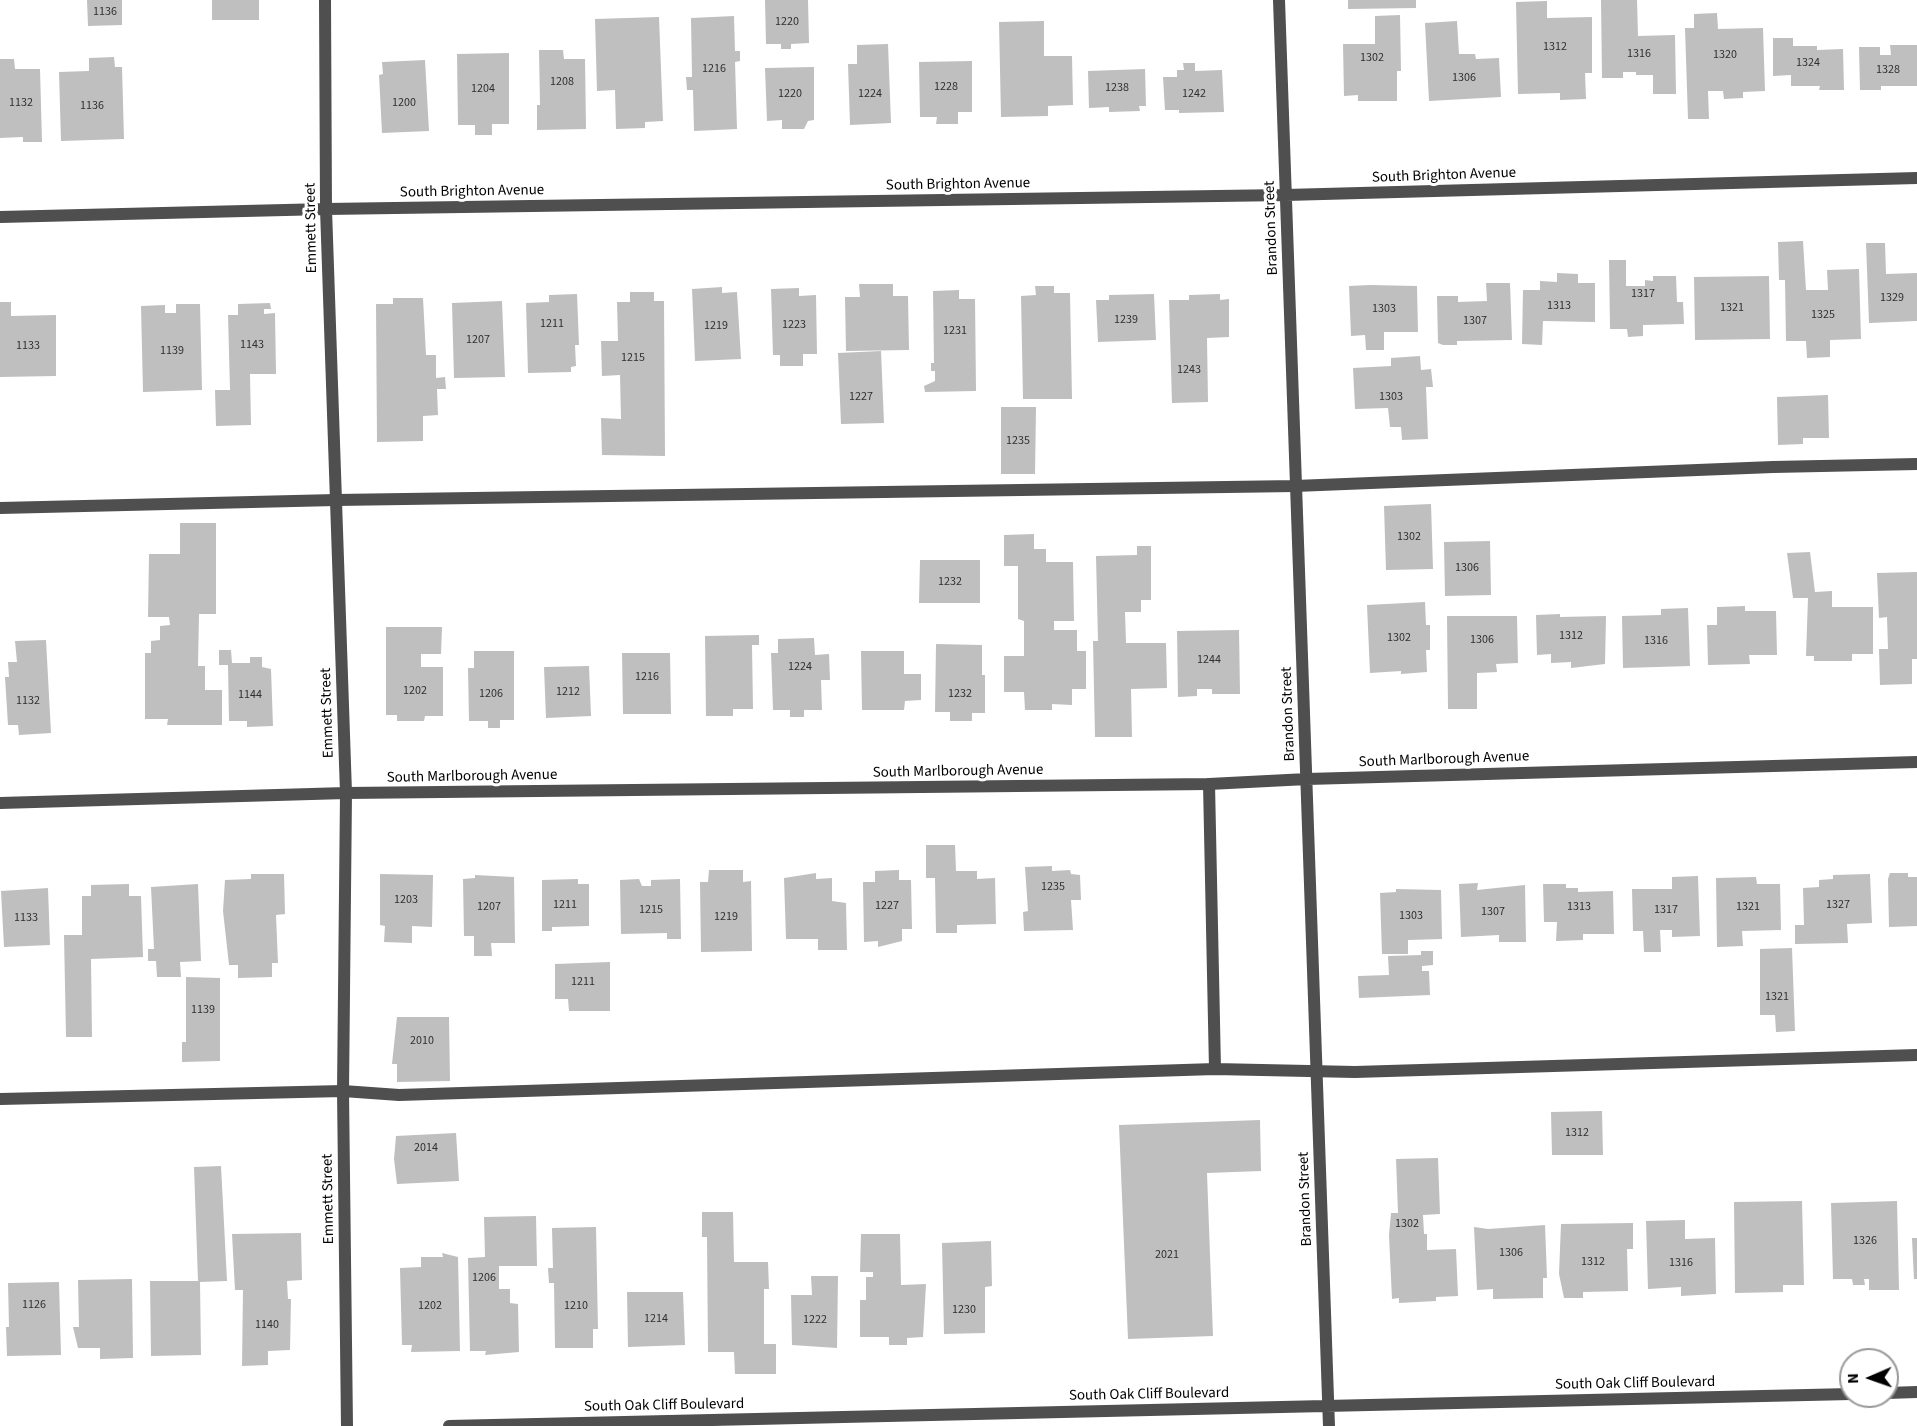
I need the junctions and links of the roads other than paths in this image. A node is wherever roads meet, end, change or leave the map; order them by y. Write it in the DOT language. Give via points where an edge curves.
graph roads {
  1 [pos="325,0"];
  2 [pos="1279,0"];
  3 [pos="1917,178"];
  4 [pos="1286,195"];
  5 [pos="326,209"];
  6 [pos="0,216"];
  7 [pos="1917,464"];
  8 [pos="1295,486"];
  9 [pos="336,500"];
  10 [pos="0,508"];
  11 [pos="1917,762"];
  12 [pos="1307,779"];
  13 [pos="1209,784"];
  14 [pos="346,793"];
  15 [pos="0,803"];
  16 [pos="1917,1055"];
  17 [pos="1215,1069"];
  18 [pos="1316,1072"];
  19 [pos="343,1091"];
  20 [pos="0,1099"];
  21 [pos="1917,1392"];
  22 [pos="1899,1393"];
  23 [pos="1839,1394"];
  24 [pos="1328,1406"];
  25 [pos="347,1426"];
  26 [pos="449,1426"];
  27 [pos="1329,1426"];
  1 -- 5 [label="street, Emmett Street"];
  2 -- 4 [label="street, Brandon Street"];
  3 -- 4 [label="street, South Brighton Avenue"];
  4 -- 5 [label="street, South Brighton Avenue"];
  4 -- 8 [label="street, Brandon Street"];
  5 -- 6 [label="street, South Brighton Avenue"];
  5 -- 9 [label="street, Emmett Street"];
  7 -- 8 [label="street"];
  8 -- 9 [label="street"];
  8 -- 12 [label="street, Brandon Street"];
  9 -- 10 [label="street"];
  9 -- 14 [label="street, Emmett Street"];
  11 -- 12 [label="street, South Marlborough Avenue"];
  12 -- 13 [label="street, South Marlborough Avenue"];
  12 -- 18 [label="street, Brandon Street"];
  13 -- 14 [label="street, South Marlborough Avenue"];
  13 -- 17 [label="street"];
  14 -- 15 [label="street, South Marlborough Avenue"];
  14 -- 19 [label="street, Emmett Street"];
  16 -- 18 [label="street"];
  17 -- 18 [label="street"];
  17 -- 19 [label="street" via="411,1094"];
  18 -- 24 [label="street, Brandon Street"];
  19 -- 20 [label="street"];
  19 -- 25 [label="street, Emmett Street"];
  21 -- 22 [label="street"];
  23 -- 24 [label="street, South Oak Cliff Boulevard"];
  24 -- 26 [label="street, South Oak Cliff Boulevard"];
  24 -- 27 [label="street, Brandon Street"];
}
